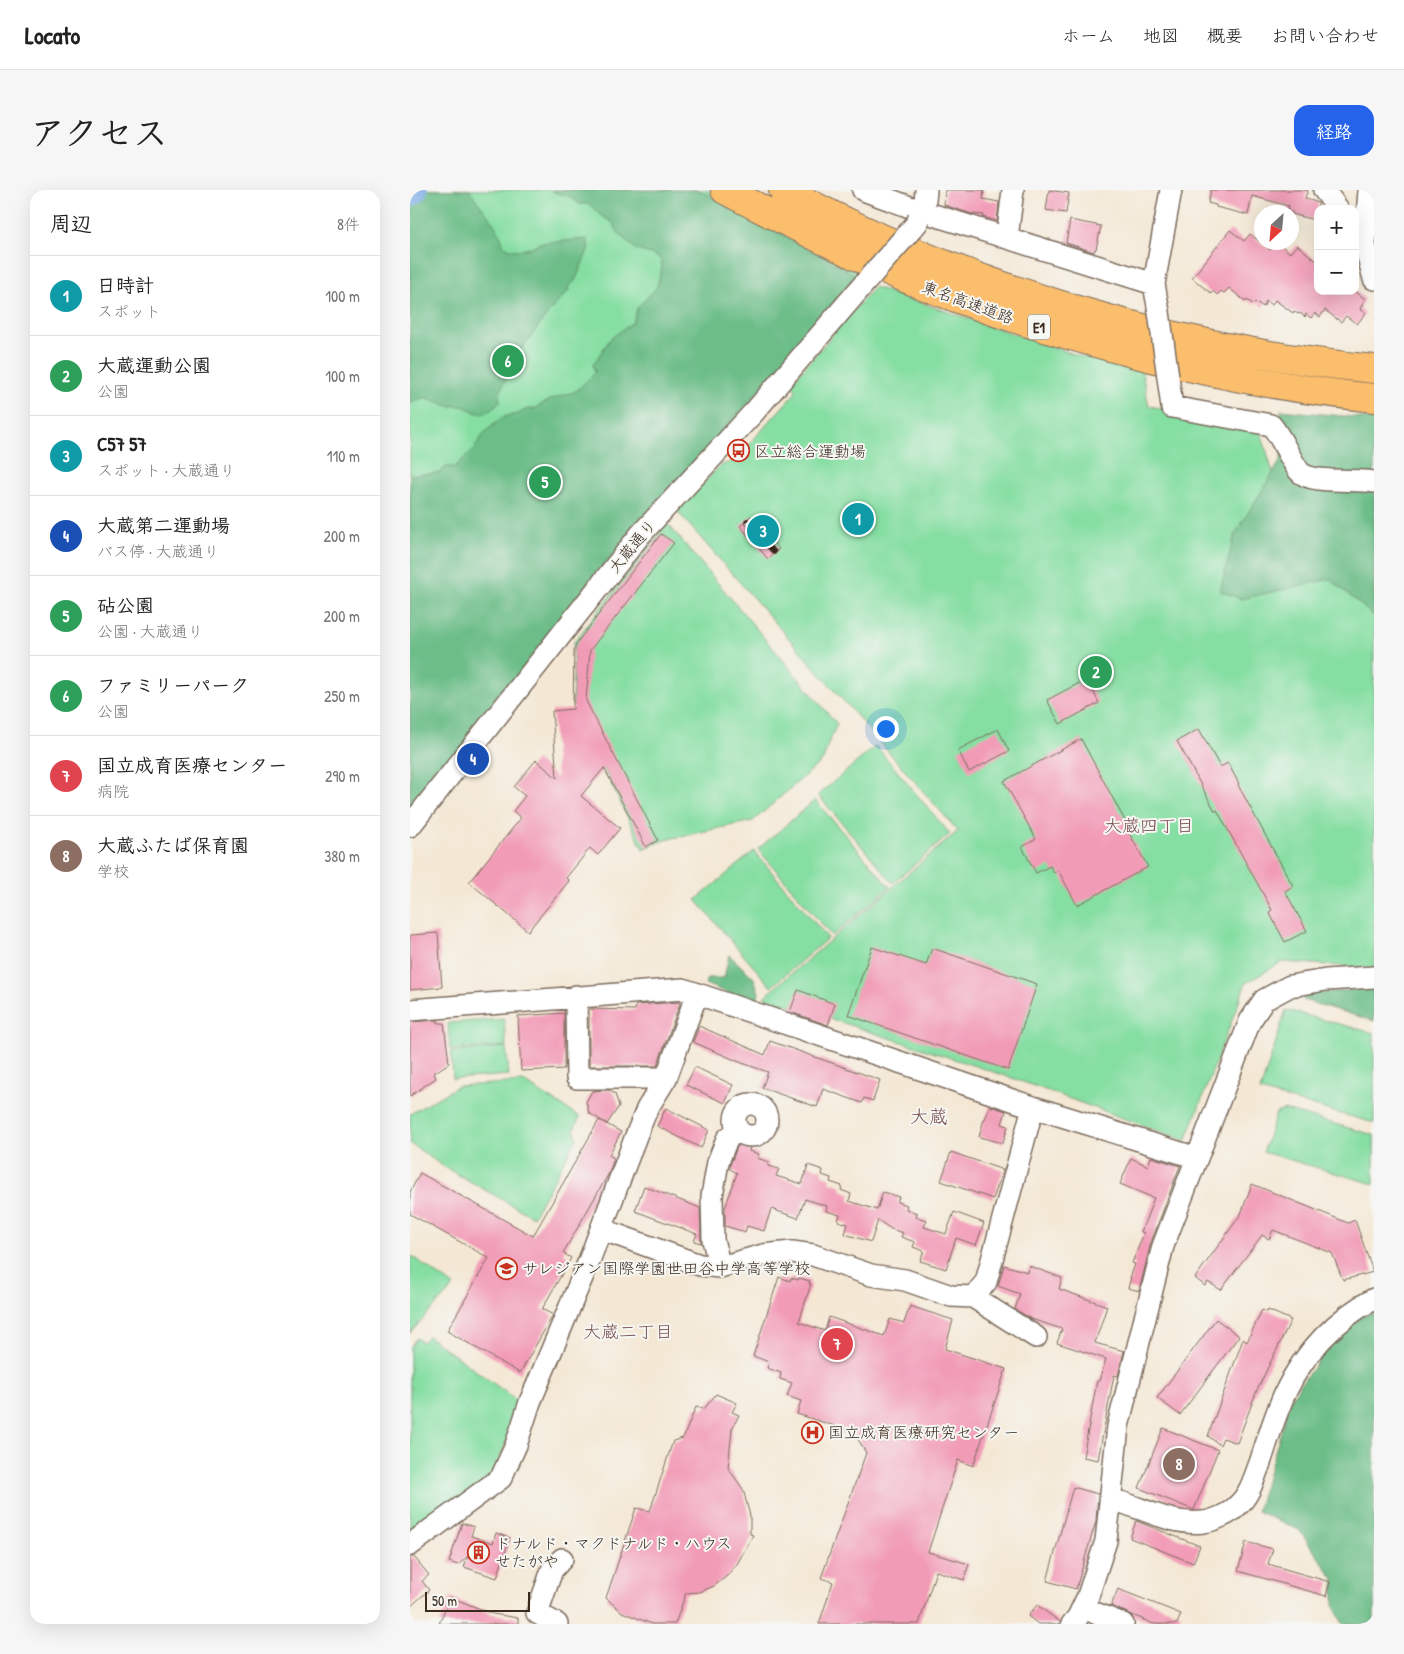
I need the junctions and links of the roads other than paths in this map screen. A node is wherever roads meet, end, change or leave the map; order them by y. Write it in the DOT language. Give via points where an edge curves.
graph roads {
  1 [pos="725,190"];
  2 [pos="783,190"];
  3 [pos="863,190"];
  4 [pos="926,190"];
  5 [pos="1013,190"];
  6 [pos="1171,190"];
  7 [pos="1324,190"];
  8 [pos="1369,190"];
  9 [pos="1335,205"];
  10 [pos="920,215"];
  11 [pos="1365,232"];
  12 [pos="1007,238"];
  13 [pos="1374,279"];
  14 [pos="1154,284"];
  15 [pos="1374,369"];
  16 [pos="1374,398"];
  17 [pos="1374,482"];
  18 [pos="410,826"];
  19 [pos="1374,977"];
  20 [pos="696,994"];
  21 [pos="576,996"];
  22 [pos="410,1010"];
  23 [pos="666,1078"];
  24 [pos="1033,1107"];
  25 [pos="738,1130"];
  26 [pos="1196,1158"];
  27 [pos="601,1229"];
  28 [pos="720,1267"];
  29 [pos="973,1297"];
  30 [pos="1374,1299"];
  31 [pos="1036,1337"];
  32 [pos="1111,1499"];
  33 [pos="410,1545"];
  34 [pos="562,1558"];
  35 [pos="1095,1613"];
  36 [pos="556,1624"];
  37 [pos="1072,1624"];
  38 [pos="1123,1624"];
  1 -- 16 [label="highway, 東名高速道路 / E1" via="865,260 1031,325 1155,359 1225,374"];
  2 -- 15 [label="highway, 東名高速道路 / E1" via="920,255 1038,298 1233,348"];
  3 -- 10 [label="street"];
  4 -- 10 [label="street"];
  5 -- 12 [label="street"];
  6 -- 14 [label="street"];
  7 -- 9 [label="street"];
  8 -- 11 [label="street"];
  10 -- 12 [label="street"];
  10 -- 18 [label="street, 大蔵通り, bridge" via="917,223 755,411 640,535"];
  11 -- 13 [label="street"];
  12 -- 14 [label="street"];
  14 -- 17 [label="street, bridge" via="1172,407 1271,425 1280,435 1300,473 1317,480"];
  19 -- 26 [label="street" via="1290,986 1264,1000 1250,1021"];
  20 -- 21 [label="street" via="683,989"];
  20 -- 23 [label="street"];
  20 -- 24 [label="street"];
  21 -- 22 [label="street"];
  21 -- 23 [label="street" via="577,1078"];
  23 -- 27 [label="street" via="647,1110"];
  24 -- 26 [label="street"];
  24 -- 29 [label="street" via="986,1282"];
  25 -- 28 [label="street" via="727,1139 718,1162 712,1196 713,1240"];
  26 -- 32 [label="street" via="1163,1246 1127,1387 1118,1426"];
  27 -- 28 [label="street" via="700,1265"];
  27 -- 33 [label="street" via="501,1478"];
  28 -- 29 [label="street" via="762,1255 792,1252 813,1255 871,1275 904,1280 951,1296"];
  29 -- 31 [label="street"];
  30 -- 32 [label="street" via="1338,1324 1307,1355 1286,1391 1250,1489 1237,1507 1203,1522 1178,1522"];
  32 -- 37 [label="street" via="1106,1541 1088,1596"];
  34 -- 36 [label="street" via="552,1570 537,1613"];
  35 -- 38 [label="street"];
}
